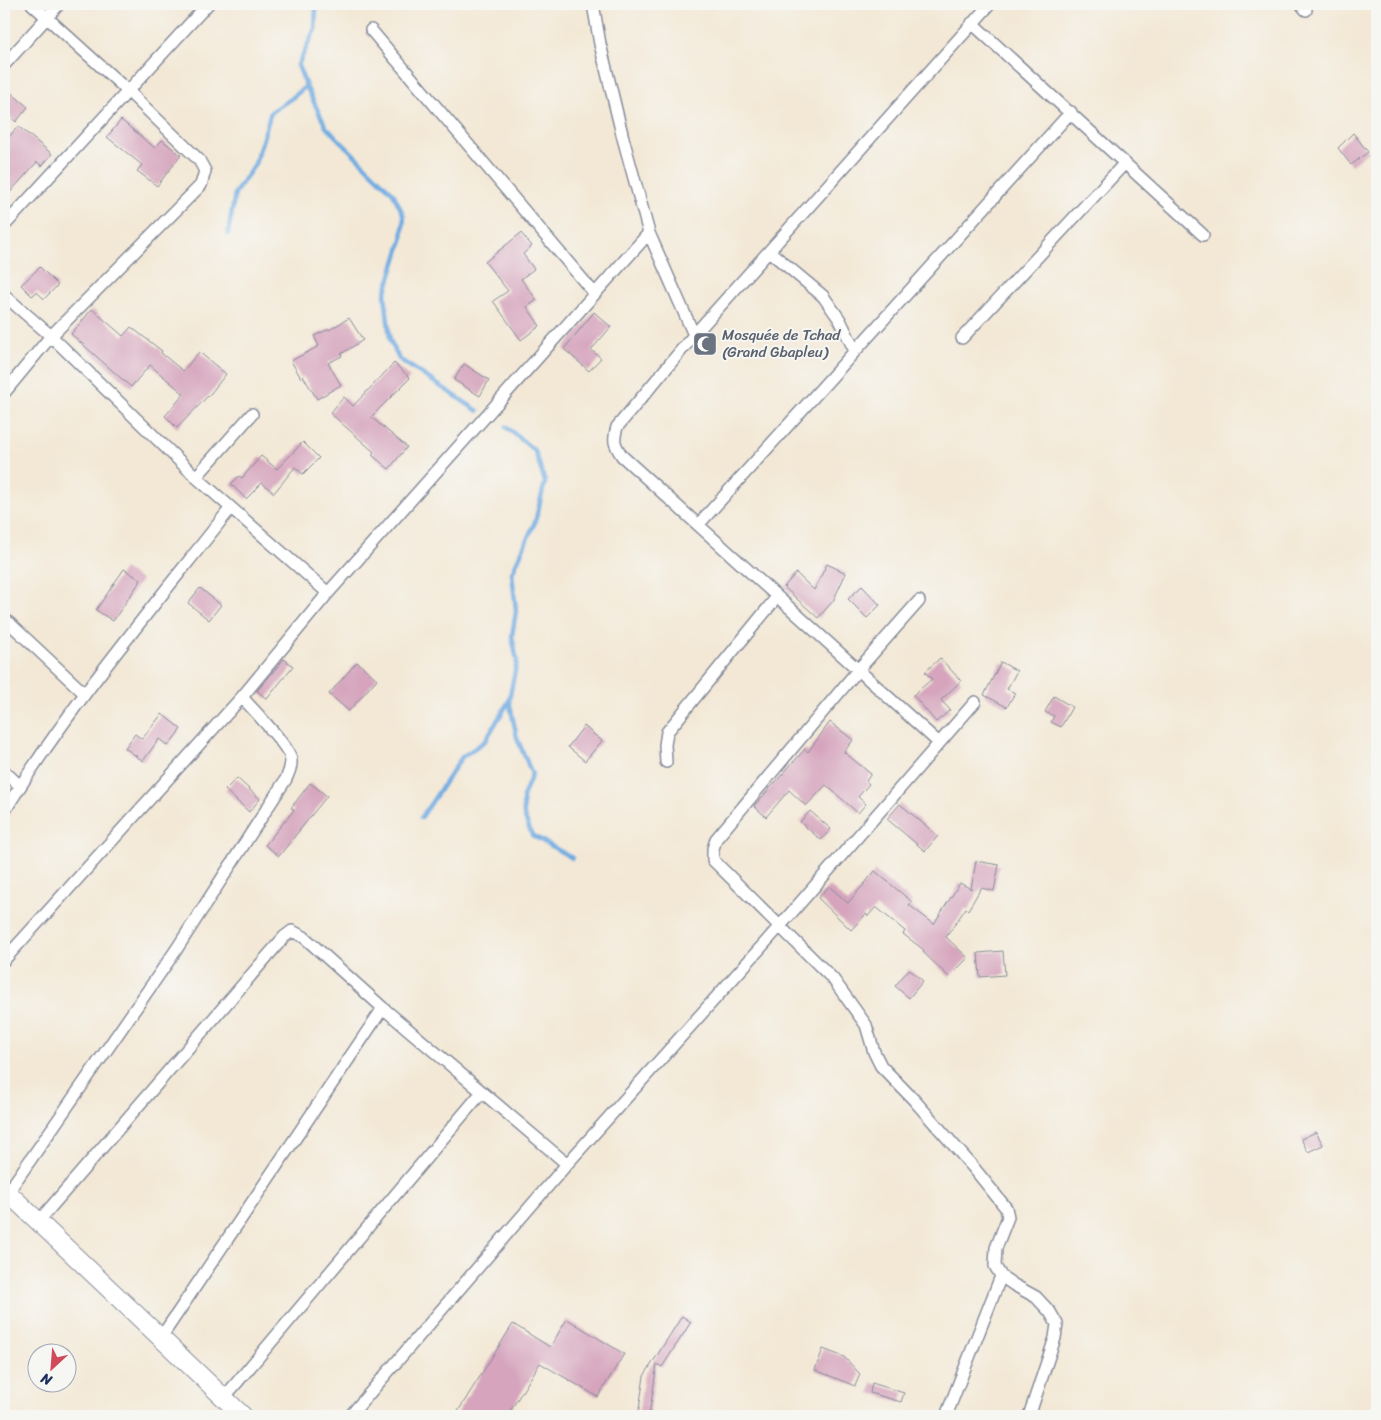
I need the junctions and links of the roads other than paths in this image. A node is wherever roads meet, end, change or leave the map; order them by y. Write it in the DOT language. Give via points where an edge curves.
graph roads {
  1 [pos="32,4"];
  2 [pos="59,4"];
  3 [pos="208,4"];
  4 [pos="593,4"];
  5 [pos="990,4"];
  6 [pos="47,17"];
  7 [pos="972,23"];
  8 [pos="371,30"];
  9 [pos="4,66"];
  10 [pos="128,91"];
  11 [pos="1071,112"];
  12 [pos="1124,164"];
  13 [pos="4,226"];
  14 [pos="649,233"];
  15 [pos="1203,235"];
  16 [pos="769,252"];
  17 [pos="594,293"];
  18 [pos="4,295"];
  19 [pos="694,335"];
  20 [pos="51,336"];
  21 [pos="962,338"];
  22 [pos="855,351"];
  23 [pos="4,392"];
  24 [pos="252,414"];
  25 [pos="196,478"];
  26 [pos="230,509"];
  27 [pos="698,525"];
  28 [pos="328,593"];
  29 [pos="777,597"];
  30 [pos="919,602"];
  31 [pos="4,618"];
  32 [pos="858,670"];
  33 [pos="84,693"];
  34 [pos="242,697"];
  35 [pos="975,702"];
  36 [pos="939,744"];
  37 [pos="666,762"];
  38 [pos="4,771"];
  39 [pos="20,786"];
  40 [pos="4,812"];
  41 [pos="780,926"];
  42 [pos="4,960"];
  43 [pos="383,1008"];
  44 [pos="482,1092"];
  45 [pos="567,1164"];
  46 [pos="6,1190"];
  47 [pos="38,1222"];
  48 [pos="1002,1276"];
  49 [pos="160,1339"];
  50 [pos="223,1399"];
  51 [pos="243,1416"];
  52 [pos="350,1416"];
  53 [pos="946,1416"];
  54 [pos="1029,1416"];
  1 -- 6 [label="street"];
  2 -- 6 [label="street"];
  3 -- 10 [label="street"];
  4 -- 14 [label="street" via="600,44"];
  5 -- 7 [label="street"];
  6 -- 9 [label="street"];
  6 -- 10 [label="street"];
  7 -- 11 [label="street"];
  7 -- 16 [label="street"];
  8 -- 17 [label="street"];
  10 -- 13 [label="street"];
  10 -- 20 [label="street" via="199,160 205,171 203,178 200,185"];
  11 -- 12 [label="street"];
  11 -- 22 [label="street"];
  12 -- 15 [label="street"];
  12 -- 21 [label="street"];
  14 -- 17 [label="street"];
  14 -- 19 [label="street"];
  16 -- 19 [label="street"];
  16 -- 22 [label="street" via="823,296 840,320"];
  17 -- 28 [label="street"];
  18 -- 20 [label="street"];
  19 -- 27 [label="street" via="617,427 614,439 622,456"];
  20 -- 23 [label="street"];
  20 -- 25 [label="street"];
  22 -- 27 [label="street"];
  24 -- 25 [label="street"];
  25 -- 26 [label="street"];
  26 -- 28 [label="street"];
  26 -- 33 [label="street"];
  27 -- 29 [label="street"];
  28 -- 34 [label="street"];
  29 -- 32 [label="street"];
  29 -- 37 [label="street" via="667,732"];
  30 -- 32 [label="street"];
  31 -- 33 [label="street"];
  32 -- 36 [label="street"];
  32 -- 41 [label="street" via="716,840 713,849 713,860"];
  33 -- 39 [label="street"];
  34 -- 42 [label="street"];
  34 -- 46 [label="street" via="290,757 286,779 176,950"];
  35 -- 36 [label="street"];
  36 -- 41 [label="street"];
  38 -- 39 [label="street"];
  39 -- 40 [label="street"];
  41 -- 45 [label="street"];
  41 -- 48 [label="street" via="833,980 856,1010 866,1024 881,1066 984,1179 1006,1208 1008,1218 996,1248 996,1266"];
  43 -- 44 [label="street"];
  43 -- 47 [label="street" via="304,937 292,931"];
  43 -- 49 [label="street"];
  44 -- 45 [label="street"];
  44 -- 50 [label="street"];
  45 -- 52 [label="street"];
  46 -- 47 [label="main road"];
  47 -- 49 [label="main road"];
  48 -- 53 [label="street"];
  48 -- 54 [label="street" via="1036,1297 1057,1324 1056,1338"];
  49 -- 50 [label="main road"];
  50 -- 51 [label="main road"];
}
